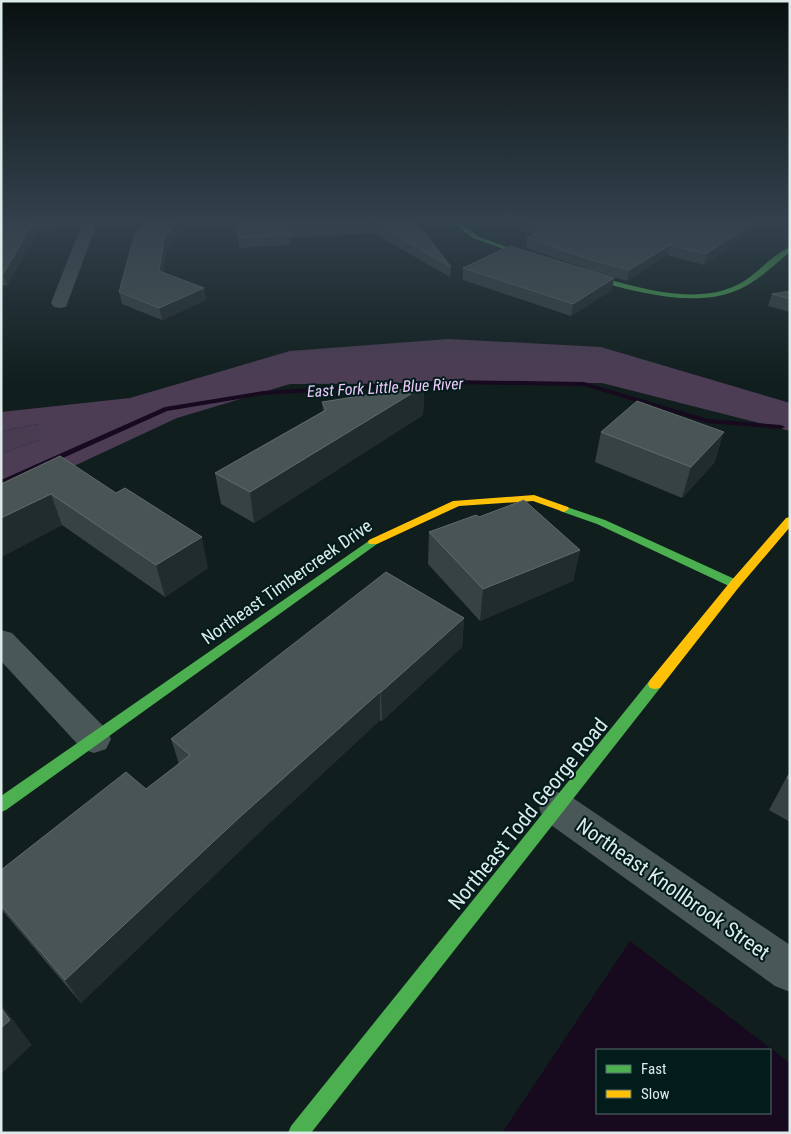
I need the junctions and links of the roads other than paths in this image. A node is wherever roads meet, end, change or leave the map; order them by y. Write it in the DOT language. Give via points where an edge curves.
graph roads {
  1 [pos="70,276"];
  2 [pos="588,276"];
  3 [pos="754,276"];
  4 [pos="60,303"];
  5 [pos="790,520"];
  6 [pos="735,584"];
  7 [pos="1,641"];
  8 [pos="94,739"];
  9 [pos="1,805"];
  10 [pos="557,808"];
  11 [pos="790,971"];
  12 [pos="298,1133"];
  1 -- 4 [label="street"];
  2 -- 3 [label="street" via="653,293 693,296 736,289"];
  5 -- 6 [label="street, Northeast Todd George Road"];
  6 -- 8 [label="street, Northeast Timbercreek Drive" via="601,522 534,498 457,503 379,538"];
  6 -- 10 [label="street, Northeast Todd George Road"];
  7 -- 8 [label="street"];
  8 -- 9 [label="street, Northeast Timbercreek Drive"];
  10 -- 11 [label="street, Northeast Knollbrook Street"];
  10 -- 12 [label="street, Northeast Todd George Road"];
}
